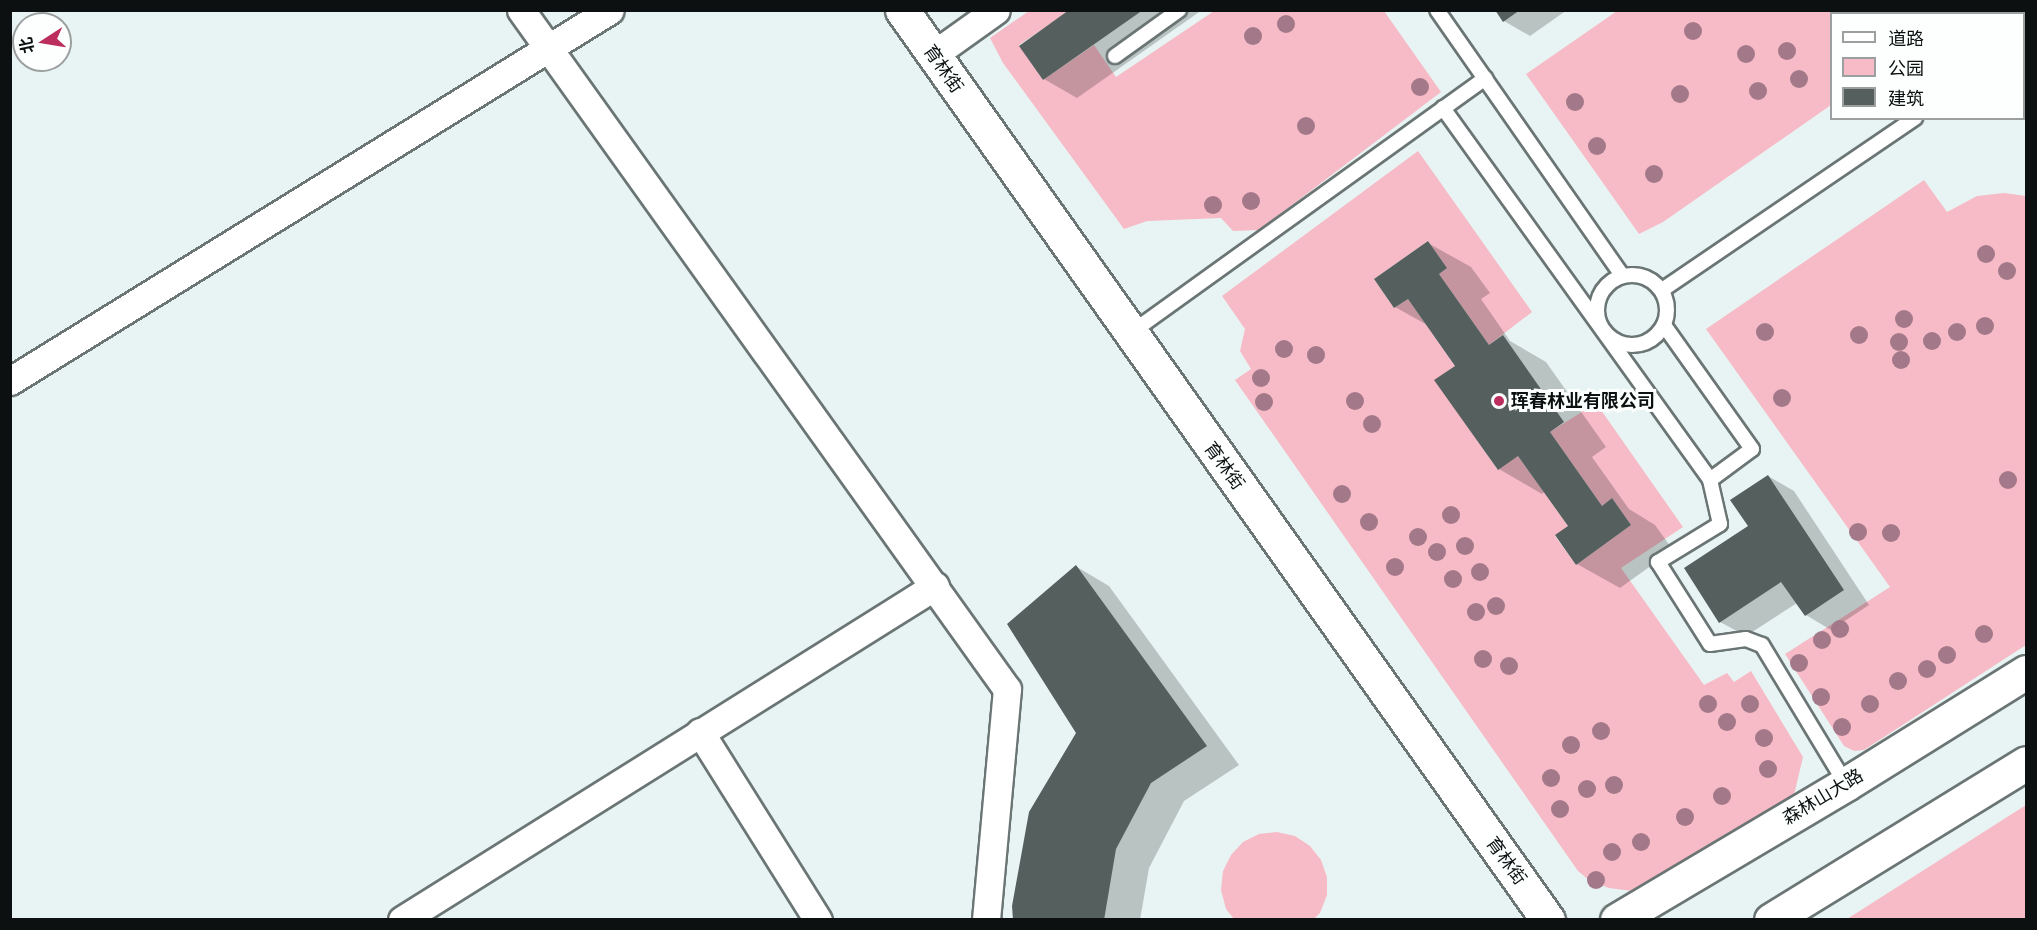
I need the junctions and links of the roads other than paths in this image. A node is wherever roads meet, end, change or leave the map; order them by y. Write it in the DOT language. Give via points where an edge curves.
graph roads {
  1 [pos="521,10"];
  2 [pos="610,10"];
  3 [pos="902,10"];
  4 [pos="996,10"];
  5 [pos="1179,10"];
  6 [pos="1437,10"];
  7 [pos="550,48"];
  8 [pos="933,55"];
  9 [pos="1115,56"];
  10 [pos="1485,78"];
  11 [pos="1443,108"];
  12 [pos="1912,120"];
  13 [pos="1622,275"];
  14 [pos="1662,290"];
  15 [pos="1664,325"];
  16 [pos="1603,331"];
  17 [pos="1130,334"];
  18 [pos="10,381"];
  19 [pos="1710,480"];
  20 [pos="935,586"];
  21 [pos="2026,672"];
  22 [pos="700,732"];
  23 [pos="2026,763"];
  24 [pos="1846,784"];
  25 [pos="402,920"];
  26 [pos="818,920"];
  27 [pos="986,920"];
  28 [pos="1548,920"];
  29 [pos="1617,920"];
  30 [pos="1772,920"];
  1 -- 7 [label="street"];
  2 -- 7 [label="street"];
  3 -- 8 [label="street, 育林街"];
  4 -- 8 [label="street"];
  5 -- 9 [label="lane"];
  6 -- 10 [label="lane"];
  7 -- 18 [label="street"];
  7 -- 20 [label="street"];
  8 -- 17 [label="street, 育林街"];
  10 -- 11 [label="lane"];
  10 -- 13 [label="lane"];
  11 -- 16 [label="lane"];
  11 -- 17 [label="lane"];
  12 -- 14 [label="lane"];
  13 -- 14 [label="lane" via="1644,276"];
  13 -- 16 [label="lane" via="1612,280 1598,298 1596,309"];
  14 -- 15 [label="lane" via="1667,314"];
  15 -- 16 [label="lane" via="1657,335 1635,345 1612,339"];
  15 -- 19 [label="lane" via="1752,449"];
  16 -- 19 [label="lane"];
  17 -- 28 [label="street, 育林街"];
  19 -- 24 [label="lane" via="1720,524 1658,562 1710,644 1746,639 1761,645"];
  20 -- 22 [label="street"];
  20 -- 27 [label="street" via="1007,689"];
  21 -- 24 [label="street, 森林山大路"];
  22 -- 25 [label="street"];
  22 -- 26 [label="street"];
  23 -- 30 [label="street"];
  24 -- 29 [label="street, 森林山大路"];
}
